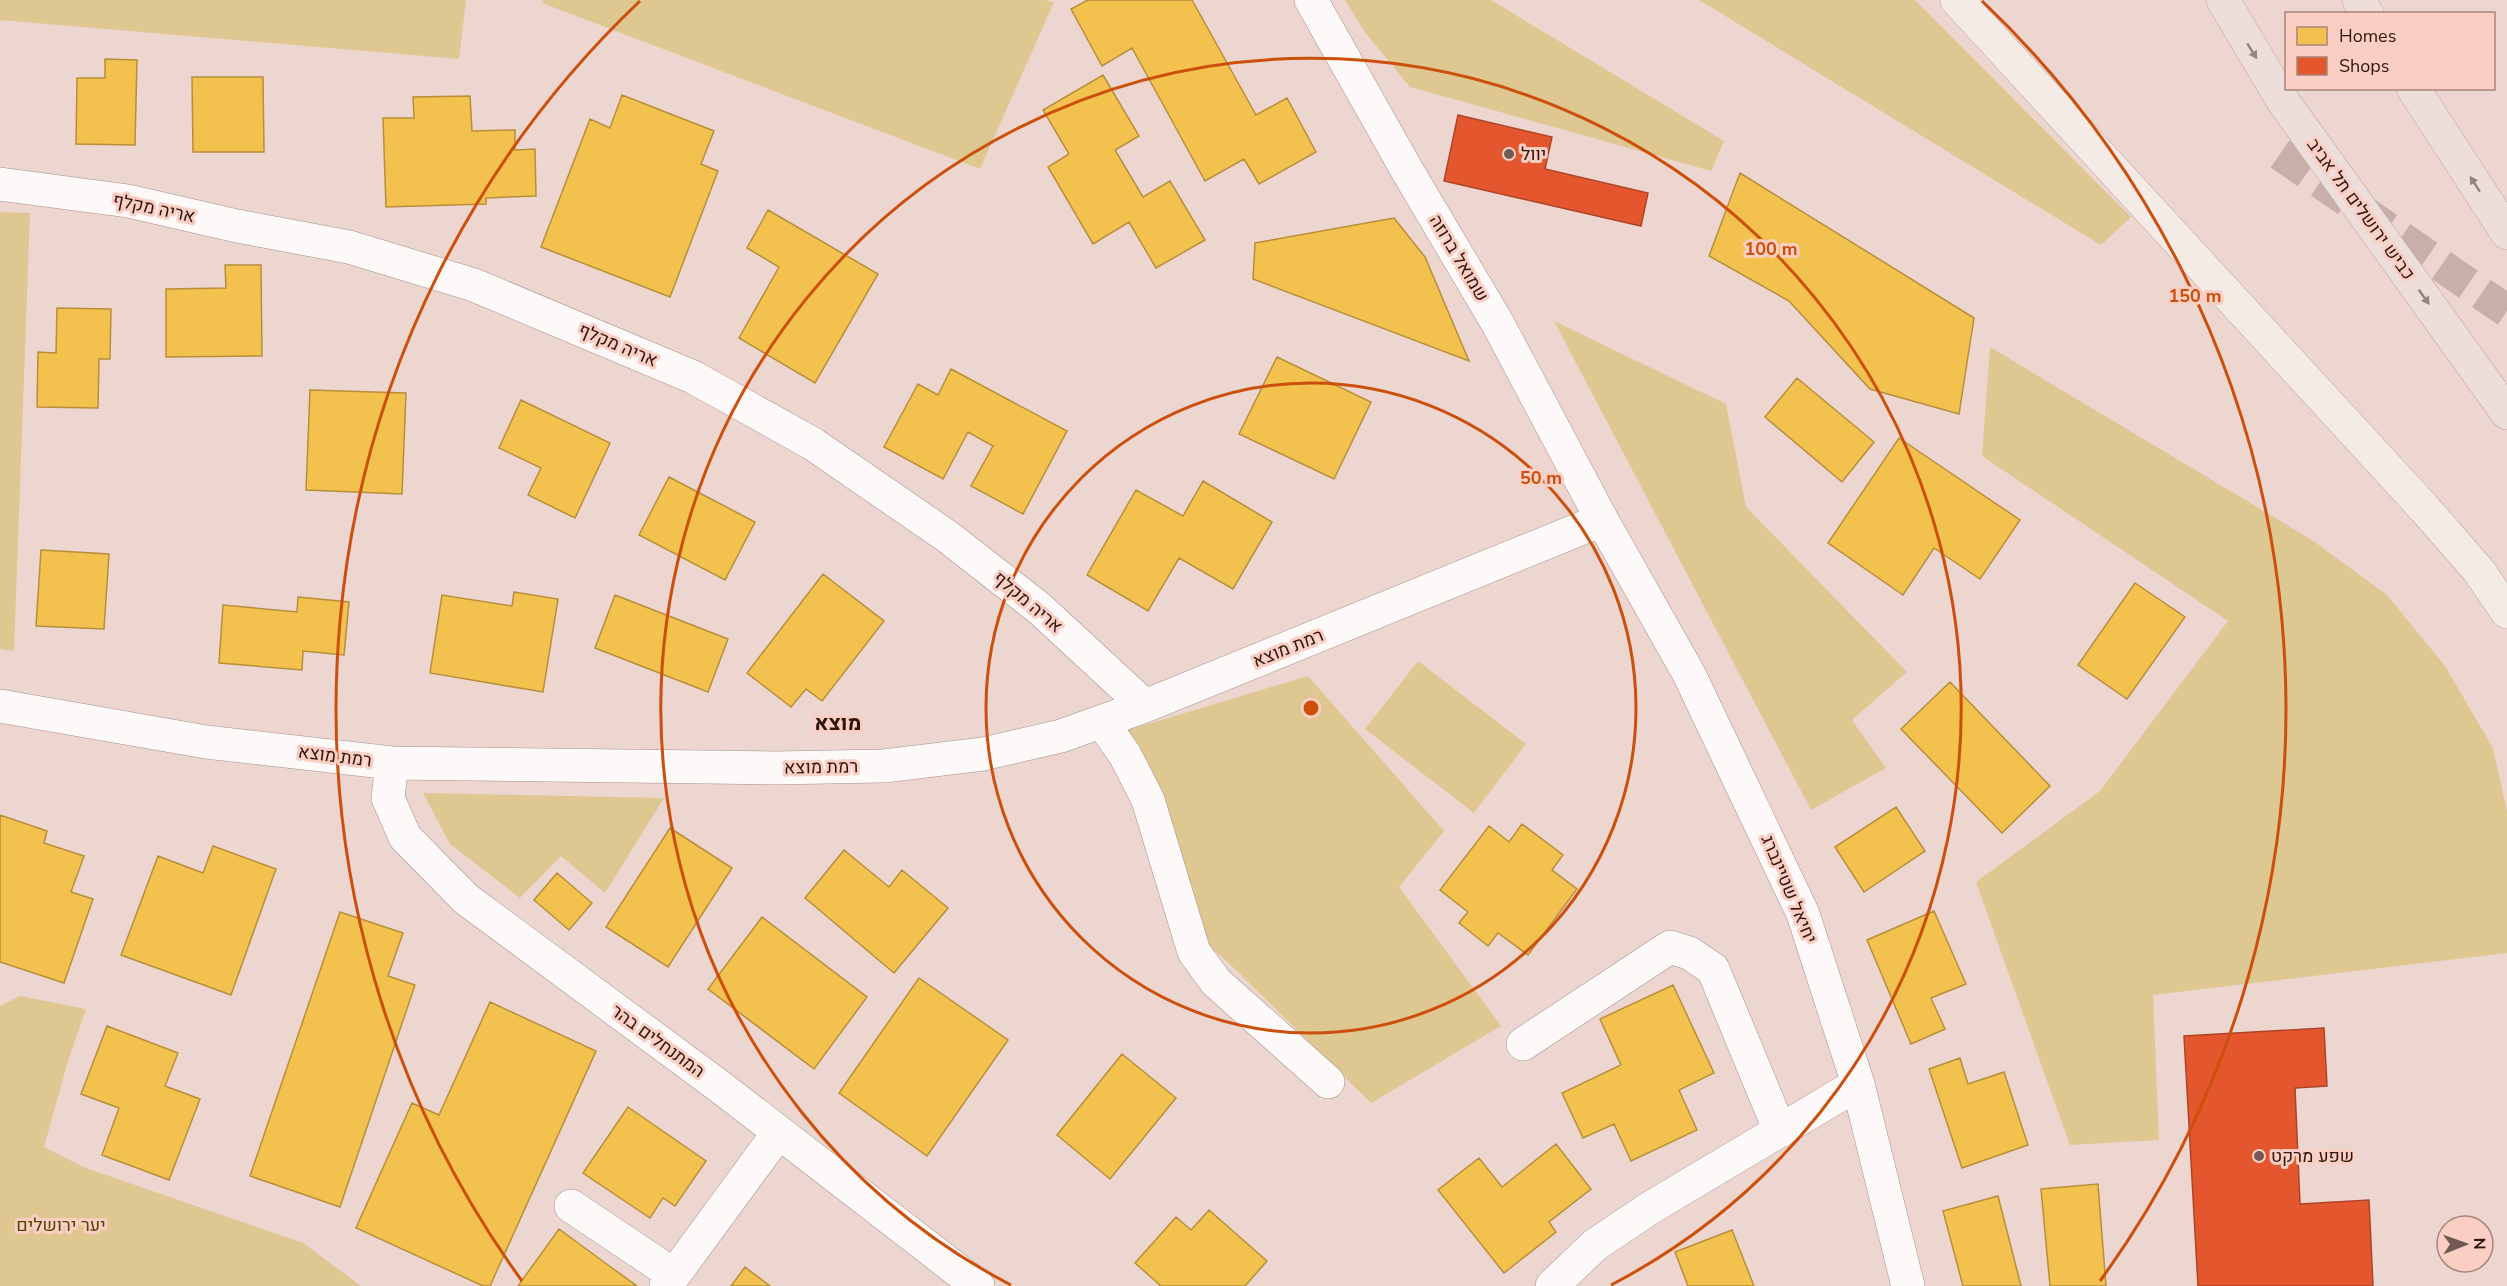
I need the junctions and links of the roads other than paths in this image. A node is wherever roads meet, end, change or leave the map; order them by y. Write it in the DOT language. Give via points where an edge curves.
graph roads {
  1 [pos="1311,0"];
  2 [pos="1957,0"];
  3 [pos="2223,0"];
  4 [pos="2414,90"];
  5 [pos="0,184"];
  6 [pos="2507,233"];
  7 [pos="2507,413"];
  8 [pos="1602,520"];
  9 [pos="2507,612"];
  10 [pos="0,706"];
  11 [pos="1144,706"];
  12 [pos="1102,722"];
  13 [pos="392,763"];
  14 [pos="1523,1044"];
  15 [pos="1328,1082"];
  16 [pos="1858,1084"];
  17 [pos="1779,1131"];
  18 [pos="779,1132"];
  19 [pos="571,1206"];
  20 [pos="670,1280"];
  21 [pos="978,1286"];
  22 [pos="1552,1286"];
  23 [pos="1908,1286"];
  1 -- 8 [label="street, שמואל ברוזה" via="1498,324"];
  2 -- 9 [label="main road" via="2424,508 2479,571"];
  3 -- 7 [label="highway, כביש ירושלים תל אביב, one-way" via="2283,101"];
  6 -- 4 [label="highway, one-way"];
  5 -- 11 [label="street, אריה מקלף" via="128,201 349,247 474,285 693,377 813,444 948,537 1039,608"];
  8 -- 11 [label="street, רמת מוצא"];
  8 -- 16 [label="street, יחיאל שטיינברג" via="1689,674 1803,914"];
  10 -- 13 [label="street, רמת מוצא" via="206,742"];
  11 -- 12 [label="street, רמת מוצא"];
  12 -- 13 [label="street, רמת מוצא" via="982,754 884,766"];
  12 -- 15 [label="street" via="1125,755 1148,800 1194,952 1216,982"];
  13 -- 18 [label="street, המתנחלים בהר" via="388,798 405,837 465,899"];
  14 -- 17 [label="street" via="1670,947 1689,953 1713,969"];
  16 -- 17 [label="street"];
  16 -- 23 [label="street, יחיאל שטיינברג"];
  17 -- 22 [label="street" via="1595,1245"];
  18 -- 20 [label="street"];
  18 -- 21 [label="street, המתנחלים בהר"];
  19 -- 20 [label="street"];
}
